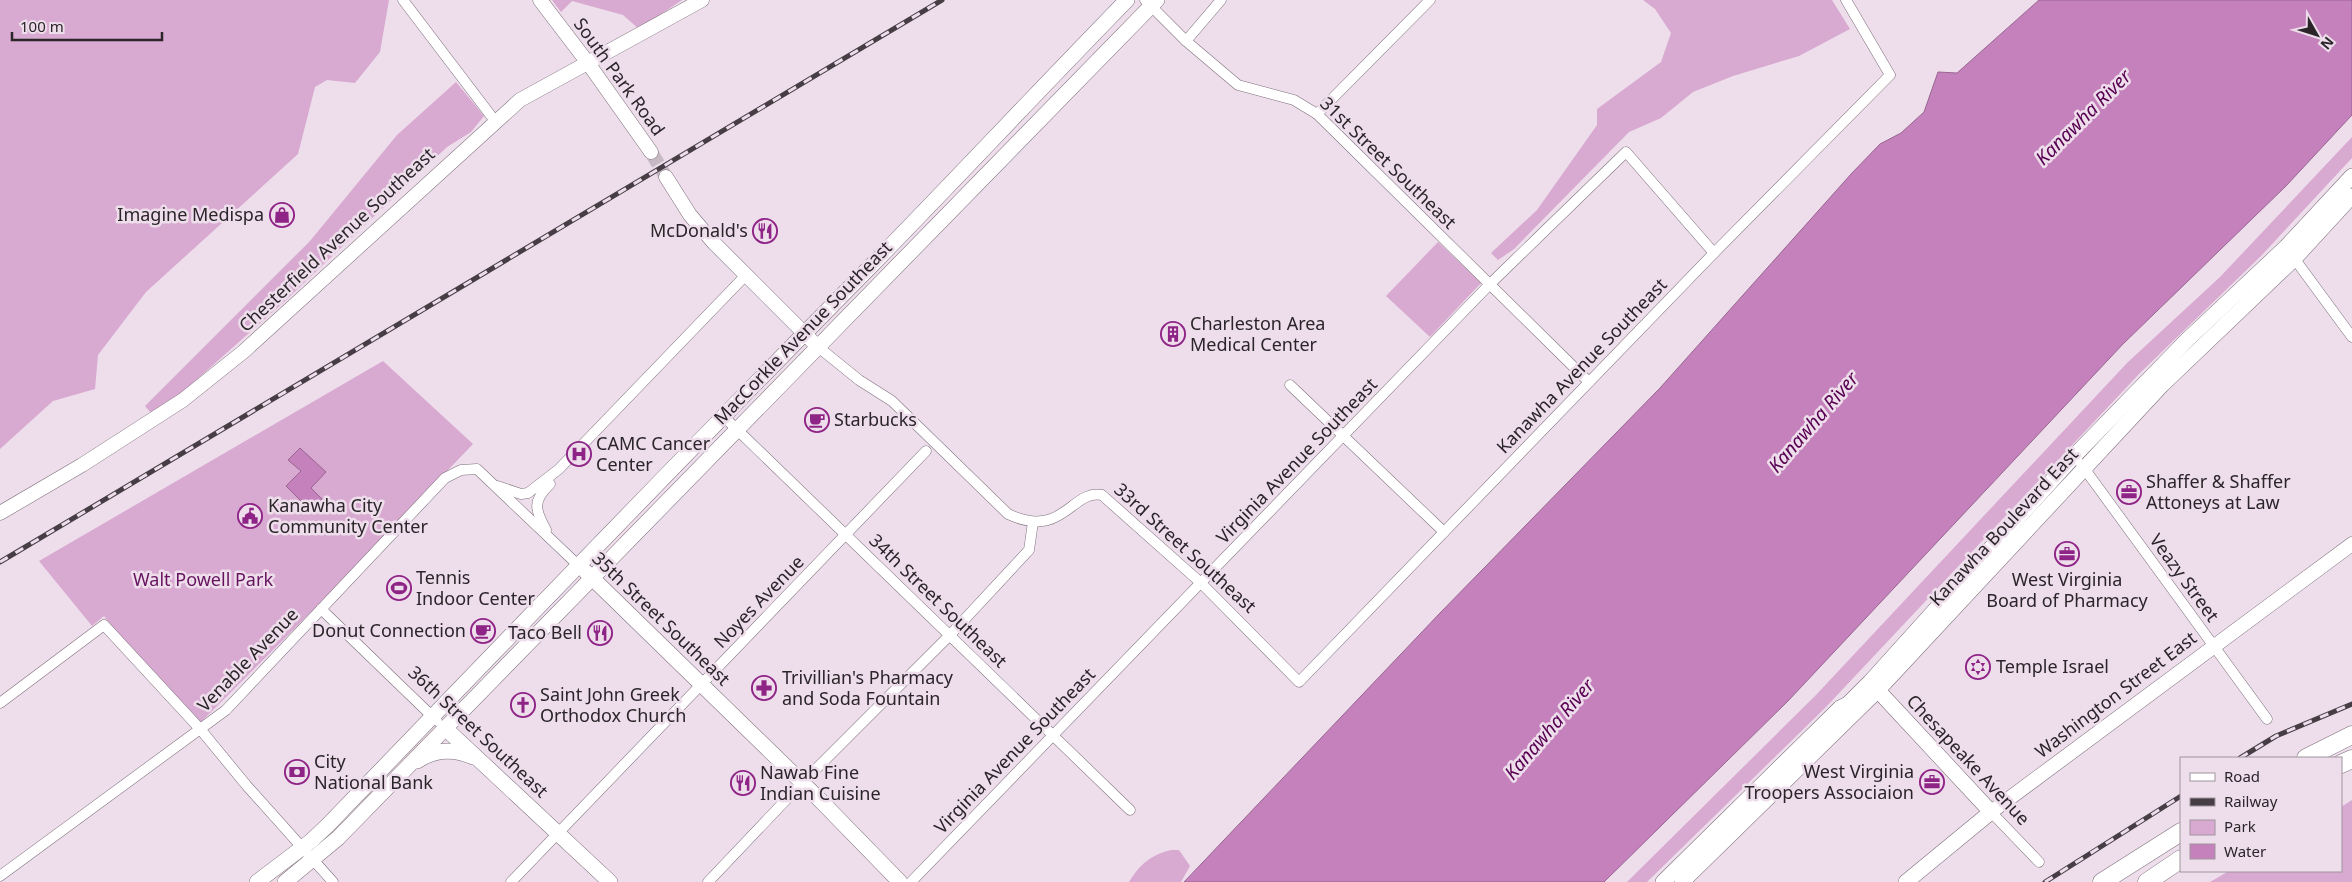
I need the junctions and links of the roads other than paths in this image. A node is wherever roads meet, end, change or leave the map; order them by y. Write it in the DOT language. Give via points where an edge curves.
graph roads {
  1 [pos="403,0"];
  2 [pos="540,0"];
  3 [pos="702,0"];
  4 [pos="1127,0"];
  5 [pos="1221,0"];
  6 [pos="1430,0"];
  7 [pos="1846,0"];
  8 [pos="1151,2"];
  9 [pos="1186,41"];
  10 [pos="588,63"];
  11 [pos="1317,114"];
  12 [pos="495,121"];
  13 [pos="651,152"];
  14 [pos="666,176"];
  15 [pos="2352,176"];
  16 [pos="2352,196"];
  17 [pos="2290,252"];
  18 [pos="1714,253"];
  19 [pos="746,275"];
  20 [pos="1490,284"];
  21 [pos="804,333"];
  22 [pos="2352,337"];
  23 [pos="817,346"];
  24 [pos="1589,382"];
  25 [pos="1290,386"];
  26 [pos="723,416"];
  27 [pos="736,429"];
  28 [pos="1343,436"];
  29 [pos="926,451"];
  30 [pos="2075,455"];
  31 [pos="2084,468"];
  32 [pos="476,469"];
  33 [pos="559,469"];
  34 [pos="494,486"];
  35 [pos="0,513"];
  36 [pos="1034,522"];
  37 [pos="1444,532"];
  38 [pos="845,534"];
  39 [pos="550,538"];
  40 [pos="2352,544"];
  41 [pos="579,566"];
  42 [pos="593,579"];
  43 [pos="1201,583"];
  44 [pos="321,609"];
  45 [pos="1917,628"];
  46 [pos="950,635"];
  47 [pos="2214,646"];
  48 [pos="1299,682"];
  49 [pos="702,685"];
  50 [pos="1874,686"];
  51 [pos="0,702"];
  52 [pos="1840,708"];
  53 [pos="432,715"];
  54 [pos="2267,719"];
  55 [pos="445,728"];
  56 [pos="201,730"];
  57 [pos="1052,735"];
  58 [pos="2352,735"];
  59 [pos="2308,757"];
  60 [pos="484,763"];
  61 [pos="403,771"];
  62 [pos="802,783"];
  63 [pos="1130,810"];
  64 [pos="1990,812"];
  65 [pos="2180,833"];
  66 [pos="558,834"];
  67 [pos="302,848"];
  68 [pos="313,860"];
  69 [pos="2180,860"];
  70 [pos="2039,862"];
  71 [pos="0,876"];
  72 [pos="4,882"];
  73 [pos="257,882"];
  74 [pos="285,882"];
  75 [pos="333,882"];
  76 [pos="511,882"];
  77 [pos="610,882"];
  78 [pos="708,882"];
  79 [pos="900,882"];
  80 [pos="910,882"];
  81 [pos="1663,882"];
  82 [pos="1682,882"];
  83 [pos="1906,882"];
  84 [pos="2102,882"];
  85 [pos="2147,882"];
  1 -- 12 [label="street"];
  2 -- 10 [label="street, South Park Road"];
  3 -- 10 [label="street, Chesterfield Avenue Southeast"];
  4 -- 21 [label="main road, MacCorkle Avenue Southeast"];
  5 -- 9 [label="street"];
  6 -- 11 [label="street"];
  7 -- 18 [label="street, Kanawha Avenue Southeast" via="1890,75"];
  8 -- 9 [label="street, 31st Street Southeast"];
  8 -- 23 [label="main road, MacCorkle Avenue Southeast"];
  9 -- 11 [label="street, 31st Street Southeast" via="1238,85 1294,100"];
  10 -- 12 [label="street, Chesterfield Avenue Southeast" via="520,100"];
  10 -- 13 [label="street, South Park Road"];
  11 -- 20 [label="street, 31st Street Southeast"];
  12 -- 35 [label="street, Chesterfield Avenue Southeast" via="243,352 183,400"];
  14 -- 19 [label="street" via="690,214"];
  15 -- 17 [label="main road, Kanawha Boulevard East"];
  16 -- 17 [label="main road, Kanawha Boulevard East"];
  17 -- 22 [label="street"];
  17 -- 30 [label="main road, Kanawha Boulevard East" via="2187,340"];
  17 -- 31 [label="main road, Kanawha Boulevard East"];
  18 -- 20 [label="street, Virginia Avenue Southeast" via="1626,152"];
  18 -- 24 [label="street, Kanawha Avenue Southeast"];
  19 -- 21 [label="street"];
  19 -- 33 [label="street"];
  20 -- 24 [label="street, 31st Street Southeast"];
  20 -- 28 [label="street, Virginia Avenue Southeast"];
  21 -- 23 [label="street"];
  21 -- 26 [label="main road, MacCorkle Avenue Southeast"];
  23 -- 27 [label="main road, MacCorkle Avenue Southeast"];
  23 -- 36 [label="street" via="892,402 999,507 1018,519"];
  24 -- 37 [label="street, Kanawha Avenue Southeast"];
  25 -- 28 [label="street"];
  26 -- 27 [label="street, 34th Street Southeast"];
  26 -- 41 [label="main road, MacCorkle Avenue Southeast"];
  27 -- 38 [label="street, 34th Street Southeast"];
  27 -- 42 [label="main road, MacCorkle Avenue Southeast"];
  28 -- 37 [label="street"];
  28 -- 43 [label="street, Virginia Avenue Southeast"];
  29 -- 38 [label="street, Noyes Avenue"];
  30 -- 31 [label="street, Veazy Street"];
  30 -- 45 [label="main road, Kanawha Boulevard East"];
  31 -- 47 [label="street, Veazy Street"];
  31 -- 50 [label="main road, Kanawha Boulevard East"];
  32 -- 34 [label="street, 35th Street Southeast"];
  32 -- 44 [label="street, Venable Avenue" via="461,470 445,478"];
  33 -- 34 [label="street" via="528,493"];
  33 -- 39 [label="street" via="537,499 538,516"];
  34 -- 39 [label="street, 35th Street Southeast"];
  36 -- 43 [label="street, 33rd Street Southeast" via="1056,518 1090,494 1102,495"];
  36 -- 46 [label="street" via="1029,550"];
  37 -- 48 [label="street, Kanawha Avenue Southeast"];
  38 -- 46 [label="street, 34th Street Southeast"];
  38 -- 49 [label="street, Noyes Avenue"];
  39 -- 41 [label="street, 35th Street Southeast"];
  40 -- 47 [label="street, Washington Street East"];
  41 -- 42 [label="main road, 35th Street Southeast"];
  41 -- 53 [label="main road, MacCorkle Avenue Southeast"];
  42 -- 49 [label="main road, 35th Street Southeast"];
  42 -- 55 [label="main road, MacCorkle Avenue Southeast"];
  43 -- 48 [label="street, 33rd Street Southeast"];
  43 -- 57 [label="street, Virginia Avenue Southeast"];
  44 -- 53 [label="street, 36th Street Southeast"];
  44 -- 56 [label="street, Venable Avenue" via="226,710"];
  45 -- 50 [label="main road, Kanawha Boulevard East"];
  45 -- 52 [label="main road, Kanawha Boulevard East" via="1910,631 1842,700"];
  46 -- 57 [label="street, 34th Street Southeast"];
  46 -- 62 [label="street"];
  47 -- 54 [label="street, Veazy Street"];
  47 -- 64 [label="street, Washington Street East"];
  49 -- 62 [label="main road, 35th Street Southeast"];
  49 -- 66 [label="street, Noyes Avenue"];
  50 -- 52 [label="main road, Kanawha Boulevard East"];
  50 -- 64 [label="main road, Chesapeake Avenue"];
  50 -- 82 [label="main road, Kanawha Boulevard East"];
  51 -- 56 [label="street" via="104,625"];
  52 -- 81 [label="main road, Kanawha Boulevard East"];
  53 -- 55 [label="street, 36th Street Southeast"];
  53 -- 67 [label="main road, MacCorkle Avenue Southeast" via="328,825"];
  55 -- 60 [label="main road, 36th Street Southeast"];
  55 -- 61 [label="main road, MacCorkle Avenue Southeast"];
  56 -- 67 [label="street"];
  56 -- 71 [label="street, Venable Avenue"];
  57 -- 63 [label="street, 34th Street Southeast"];
  57 -- 80 [label="street, Virginia Avenue Southeast"];
  58 -- 59 [label="highway"];
  60 -- 61 [label="main road" via="464,753 444,751 428,755"];
  60 -- 66 [label="main road, 36th Street Southeast"];
  61 -- 68 [label="main road, MacCorkle Avenue Southeast"];
  62 -- 78 [label="street"];
  62 -- 79 [label="main road, 35th Street Southeast"];
  64 -- 70 [label="street, Chesapeake Avenue"];
  64 -- 83 [label="main road, Washington Street East"];
  65 -- 84 [label="highway"];
  66 -- 76 [label="street, Noyes Avenue"];
  66 -- 77 [label="main road, 36th Street Southeast"];
  67 -- 68 [label="street"];
  67 -- 73 [label="main road, MacCorkle Avenue Southeast"];
  68 -- 74 [label="main road, MacCorkle Avenue Southeast"];
  68 -- 75 [label="street"];
  69 -- 85 [label="highway"];
  71 -- 72 [label="street"];
}
